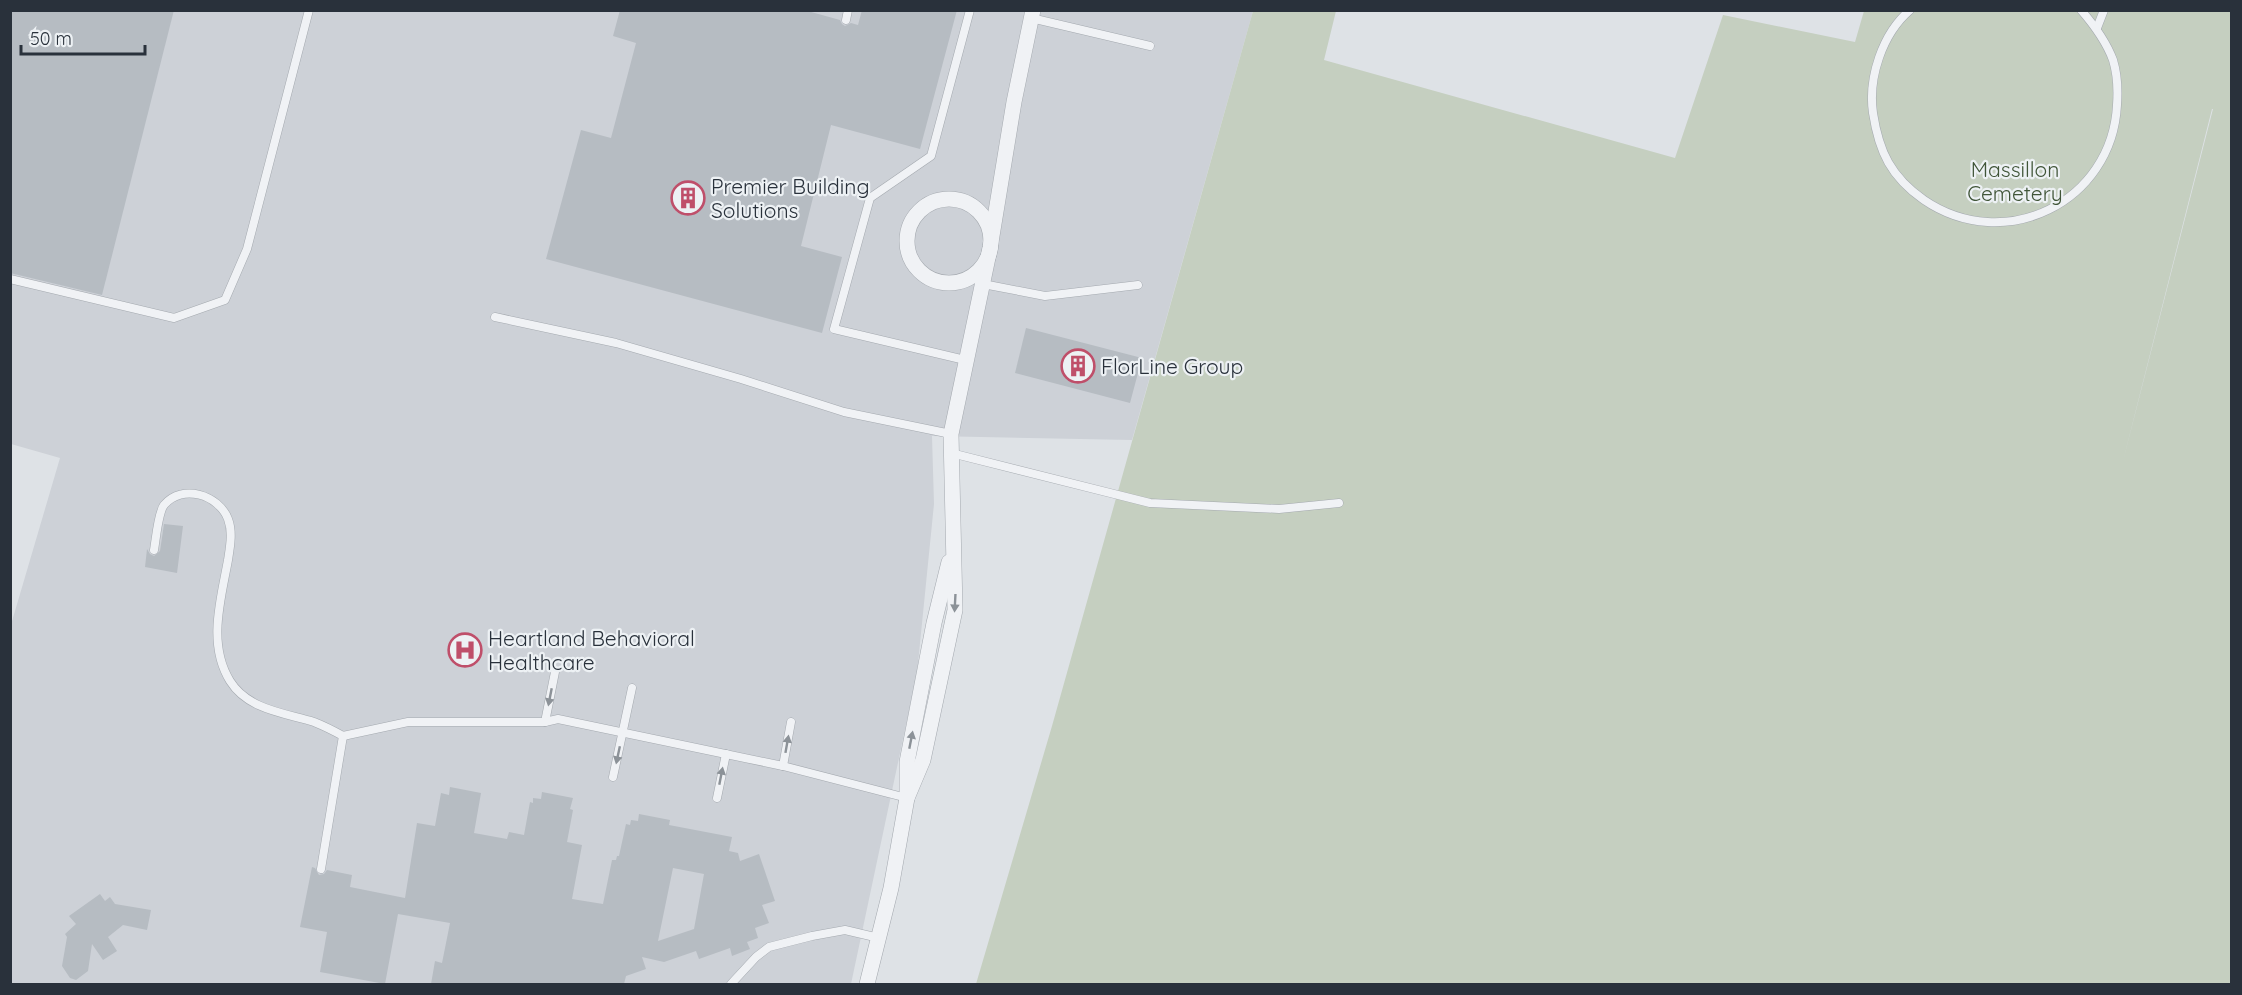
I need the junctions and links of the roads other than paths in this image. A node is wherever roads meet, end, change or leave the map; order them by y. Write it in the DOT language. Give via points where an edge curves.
graph roads {
  1 [pos="309,10"];
  2 [pos="848,10"];
  3 [pos="970,10"];
  4 [pos="1910,10"];
  5 [pos="2081,10"];
  6 [pos="2104,10"];
  7 [pos="1032,14"];
  8 [pos="846,20"];
  9 [pos="2097,28"];
  10 [pos="1150,46"];
  11 [pos="990,248"];
  12 [pos="10,279"];
  13 [pos="983,284"];
  14 [pos="1138,285"];
  15 [pos="495,317"];
  16 [pos="965,360"];
  17 [pos="951,434"];
  18 [pos="951,453"];
  19 [pos="1339,503"];
  20 [pos="154,550"];
  21 [pos="555,672"];
  22 [pos="632,688"];
  23 [pos="545,722"];
  24 [pos="791,722"];
  25 [pos="623,733"];
  26 [pos="343,736"];
  27 [pos="726,754"];
  28 [pos="783,766"];
  29 [pos="614,777"];
  30 [pos="717,798"];
  31 [pos="907,798"];
  32 [pos="321,869"];
  33 [pos="879,938"];
  34 [pos="731,984"];
  35 [pos="867,984"];
  1 -- 12 [label="lane" via="247,249 225,300 174,318"];
  2 -- 8 [label="lane"];
  3 -- 16 [label="lane" via="931,156 870,198 834,329"];
  4 -- 9 [label="lane" via="1886,41 1874,74 1872,104 1877,138 1890,168 1912,192 1939,210 1969,221 2003,223 2033,217 2062,202 2087,182 2105,155 2116,125 2118,94 2113,61"];
  5 -- 9 [label="lane"];
  6 -- 9 [label="lane"];
  7 -- 10 [label="lane"];
  7 -- 11 [label="street"];
  11 -- 11 [label="street" via="987,222 973,207 954,199 941,199 923,208 910,224 907,237 908,251 919,270 936,281 950,283 976,273 986,262"];
  11 -- 13 [label="street"];
  13 -- 14 [label="lane" via="1045,296"];
  13 -- 16 [label="street"];
  15 -- 17 [label="lane" via="616,343 844,412"];
  16 -- 17 [label="street"];
  17 -- 18 [label="street"];
  18 -- 19 [label="lane" via="1150,503 1279,509"];
  18 -- 31 [label="street" via="953,544 907,762"];
  20 -- 26 [label="lane" via="163,507 171,499 194,493 217,505 228,517 231,532 217,639 221,663 231,683 264,708"];
  21 -- 23 [label="lane, one-way"];
  22 -- 25 [label="lane"];
  23 -- 25 [label="lane" via="558,720"];
  23 -- 26 [label="lane" via="408,722"];
  28 -- 24 [label="lane, one-way"];
  25 -- 27 [label="lane"];
  25 -- 29 [label="lane, one-way"];
  26 -- 32 [label="lane"];
  27 -- 28 [label="lane"];
  30 -- 27 [label="lane, one-way"];
  28 -- 31 [label="lane"];
  31 -- 33 [label="street"];
  33 -- 34 [label="lane" via="845,930 769,947"];
  33 -- 35 [label="street"];
}
